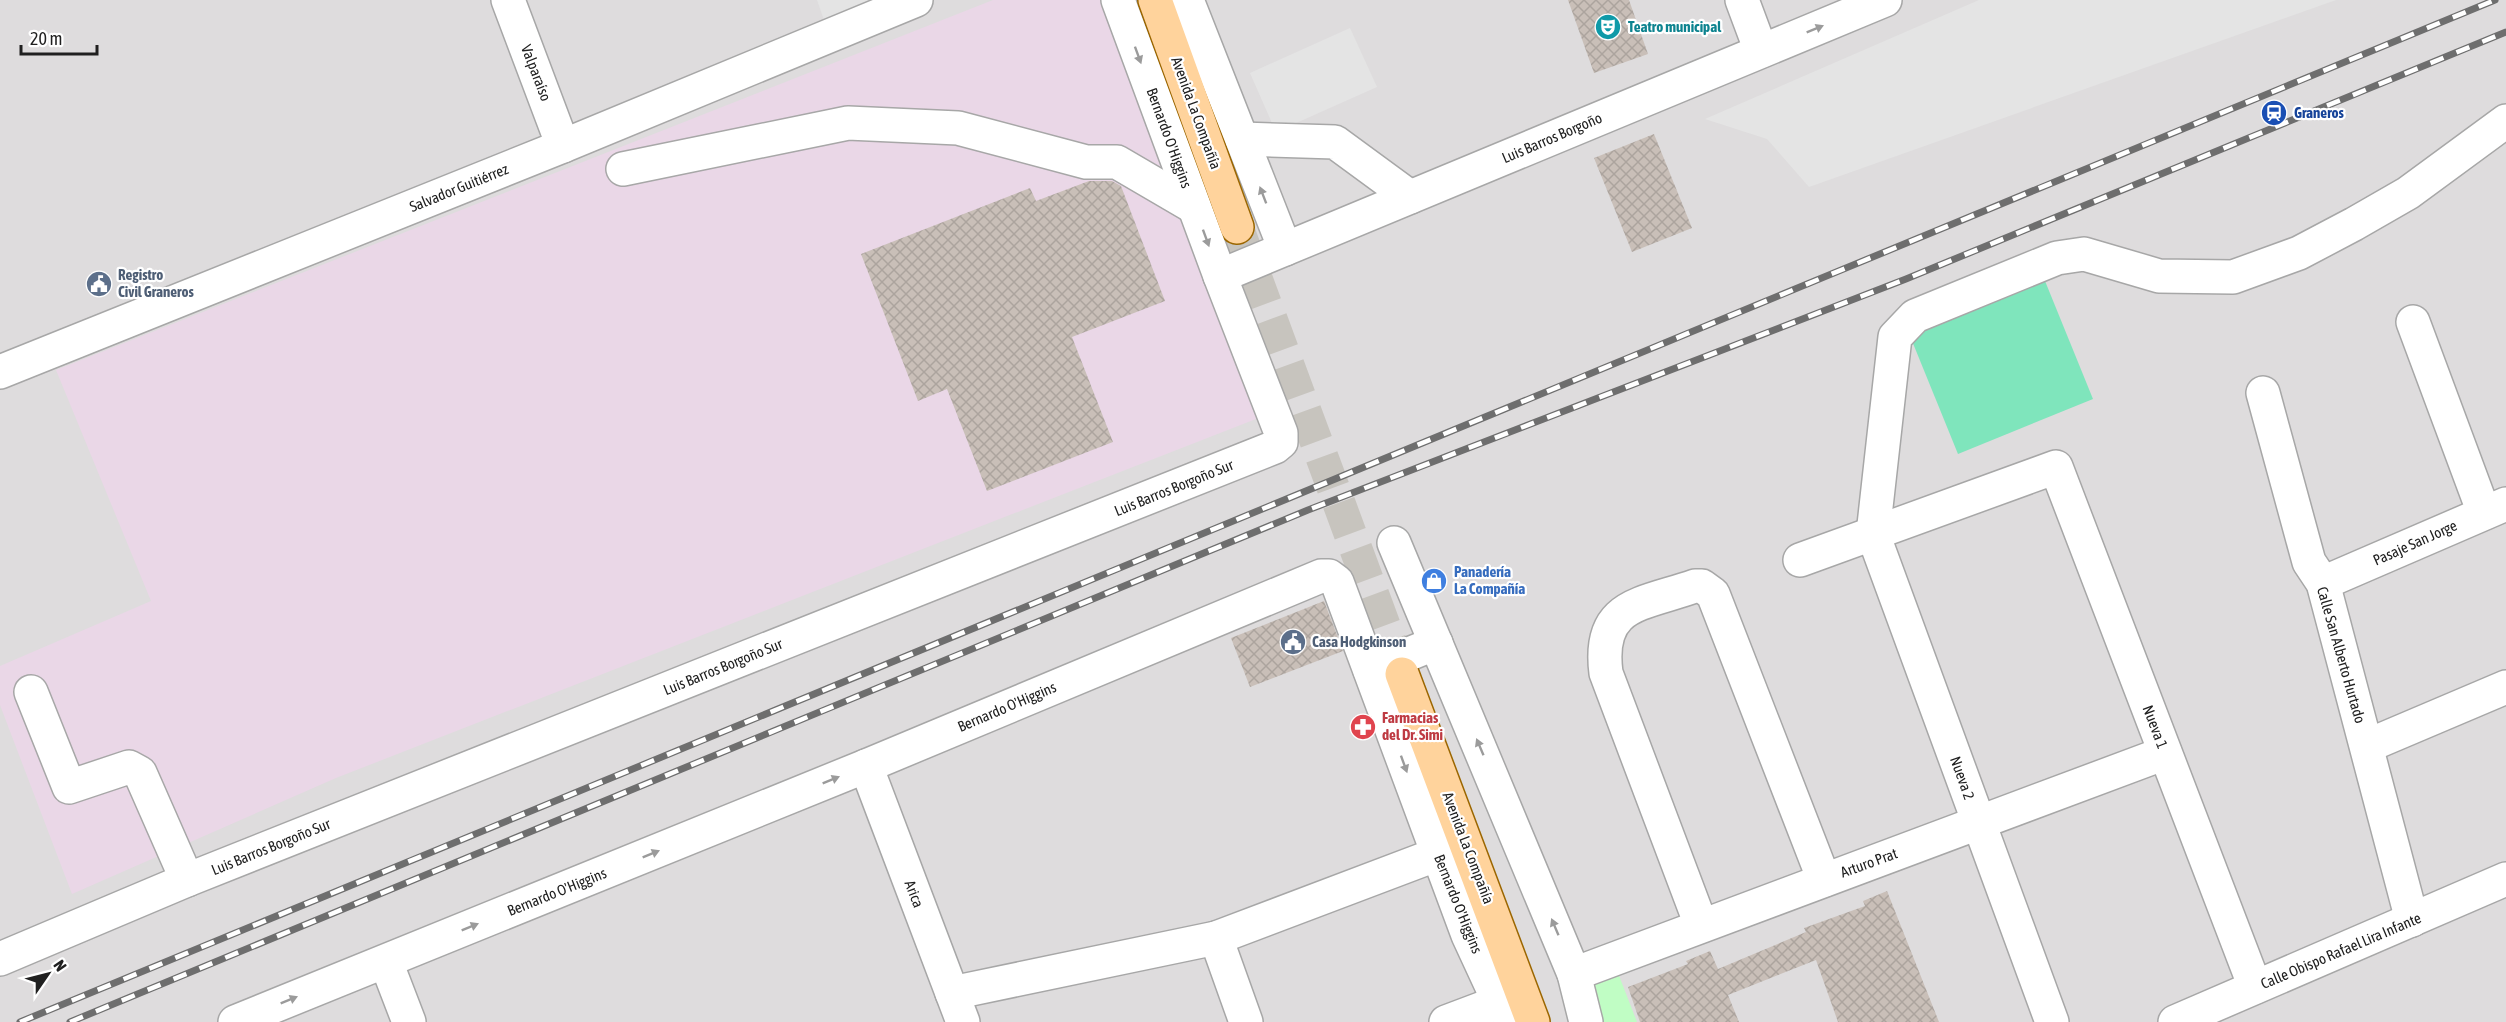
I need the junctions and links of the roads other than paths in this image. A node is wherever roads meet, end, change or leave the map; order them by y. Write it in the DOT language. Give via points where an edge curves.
graph roads {
  1 [pos="508,0"];
  2 [pos="916,0"];
  3 [pos="1118,0"];
  4 [pos="1155,0"];
  5 [pos="1188,0"];
  6 [pos="1742,0"];
  7 [pos="1885,0"];
  8 [pos="1761,51"];
  9 [pos="2506,121"];
  10 [pos="1242,139"];
  11 [pos="563,146"];
  12 [pos="623,169"];
  13 [pos="1410,197"];
  14 [pos="1194,207"];
  15 [pos="1237,226"];
  16 [pos="1284,249"];
  17 [pos="1220,276"];
  18 [pos="2413,322"];
  19 [pos="0,372"];
  20 [pos="2263,393"];
  21 [pos="2495,508"];
  22 [pos="1873,534"];
  23 [pos="1394,543"];
  24 [pos="1800,560"];
  25 [pos="2323,583"];
  26 [pos="1436,643"];
  27 [pos="1370,670"];
  28 [pos="1402,674"];
  29 [pos="2506,687"];
  30 [pos="31,692"];
  31 [pos="2367,746"];
  32 [pos="2165,753"];
  33 [pos="866,766"];
  34 [pos="1978,822"];
  35 [pos="1438,854"];
  36 [pos="2506,879"];
  37 [pos="187,880"];
  38 [pos="1824,880"];
  39 [pos="2412,920"];
  40 [pos="1701,926"];
  41 [pos="1216,938"];
  42 [pos="0,959"];
  43 [pos="386,962"];
  44 [pos="1574,974"];
  45 [pos="2255,987"];
  46 [pos="958,1008"];
  47 [pos="1506,1012"];
  48 [pos="235,1022"];
  49 [pos="409,1022"];
  50 [pos="1246,1022"];
  51 [pos="1446,1022"];
  52 [pos="1533,1022"];
  53 [pos="1586,1022"];
  54 [pos="2052,1022"];
  55 [pos="2175,1022"];
  1 -- 11 [label="street, Valparaíso"];
  2 -- 11 [label="street, Salvador Guitiérrez"];
  3 -- 14 [label="street, Bernardo O'Higgins, one-way"];
  4 -- 15 [label="main road, Avenida La Compañía"];
  5 -- 10 [label="street"];
  6 -- 8 [label="street"];
  8 -- 7 [label="street, Luis Barros Borgoño, one-way"];
  8 -- 13 [label="street, Luis Barros Borgoño"];
  9 -- 22 [label="street" via="2408,193 2354,224 2299,253 2233,277 2158,276 2084,255 2057,258 1915,316 1895,337"];
  10 -- 13 [label="street" via="1335,142"];
  16 -- 10 [label="street, one-way"];
  11 -- 19 [label="street, Salvador Guitiérrez"];
  12 -- 14 [label="street" via="848,123 958,128 1086,162 1117,162"];
  13 -- 16 [label="street, Luis Barros Borgoño"];
  14 -- 17 [label="street, Bernardo O'Higgins, one-way"];
  16 -- 17 [label="street, Luis Barros Borgoño"];
  17 -- 37 [label="street, Luis Barros Borgoño Sur" via="1281,433 1281,442 1275,447"];
  18 -- 21 [label="street"];
  20 -- 25 [label="street, Calle San Alberto Hurtado" via="2309,562"];
  21 -- 25 [label="street, Pasaje San Jorge"];
  22 -- 24 [label="street"];
  22 -- 32 [label="street, Nueva 1" via="2055,467"];
  22 -- 34 [label="street, Nueva 2"];
  23 -- 26 [label="street"];
  25 -- 31 [label="street, Calle San Alberto Hurtado"];
  26 -- 27 [label="street"];
  44 -- 26 [label="street, one-way"];
  27 -- 33 [label="street, Bernardo O'Higgins" via="1337,582 1320,576"];
  27 -- 35 [label="street, Bernardo O'Higgins, one-way"];
  28 -- 52 [label="main road, Avenida La Compañía"];
  29 -- 31 [label="street"];
  30 -- 37 [label="street" via="69,788 129,767 140,773"];
  31 -- 39 [label="street, Calle San Alberto Hurtado"];
  32 -- 34 [label="street, Arturo Prat"];
  32 -- 45 [label="street, Nueva 1"];
  43 -- 33 [label="street, Bernardo O'Higgins, one-way"];
  33 -- 46 [label="street, Arica"];
  34 -- 38 [label="street, Arturo Prat"];
  34 -- 54 [label="street, Nueva 2"];
  35 -- 41 [label="street"];
  35 -- 47 [label="street, Bernardo O'Higgins" via="1468,935"];
  36 -- 39 [label="street, Calle Obispo Rafael Lira Infante"];
  37 -- 42 [label="street, Luis Barros Borgoño Sur"];
  38 -- 40 [label="street, Arturo Prat"];
  38 -- 40 [label="street" via="1713,594 1695,586 1627,610 1615,619 1605,640 1606,674"];
  39 -- 45 [label="street, Calle Obispo Rafael Lira Infante"];
  40 -- 44 [label="street, Arturo Prat"];
  41 -- 46 [label="street"];
  41 -- 50 [label="street"];
  48 -- 43 [label="street, Bernardo O'Higgins, one-way"];
  43 -- 49 [label="street"];
  44 -- 53 [label="street"];
  45 -- 55 [label="street, Calle Obispo Rafael Lira Infante"];
  47 -- 51 [label="street"];
}
